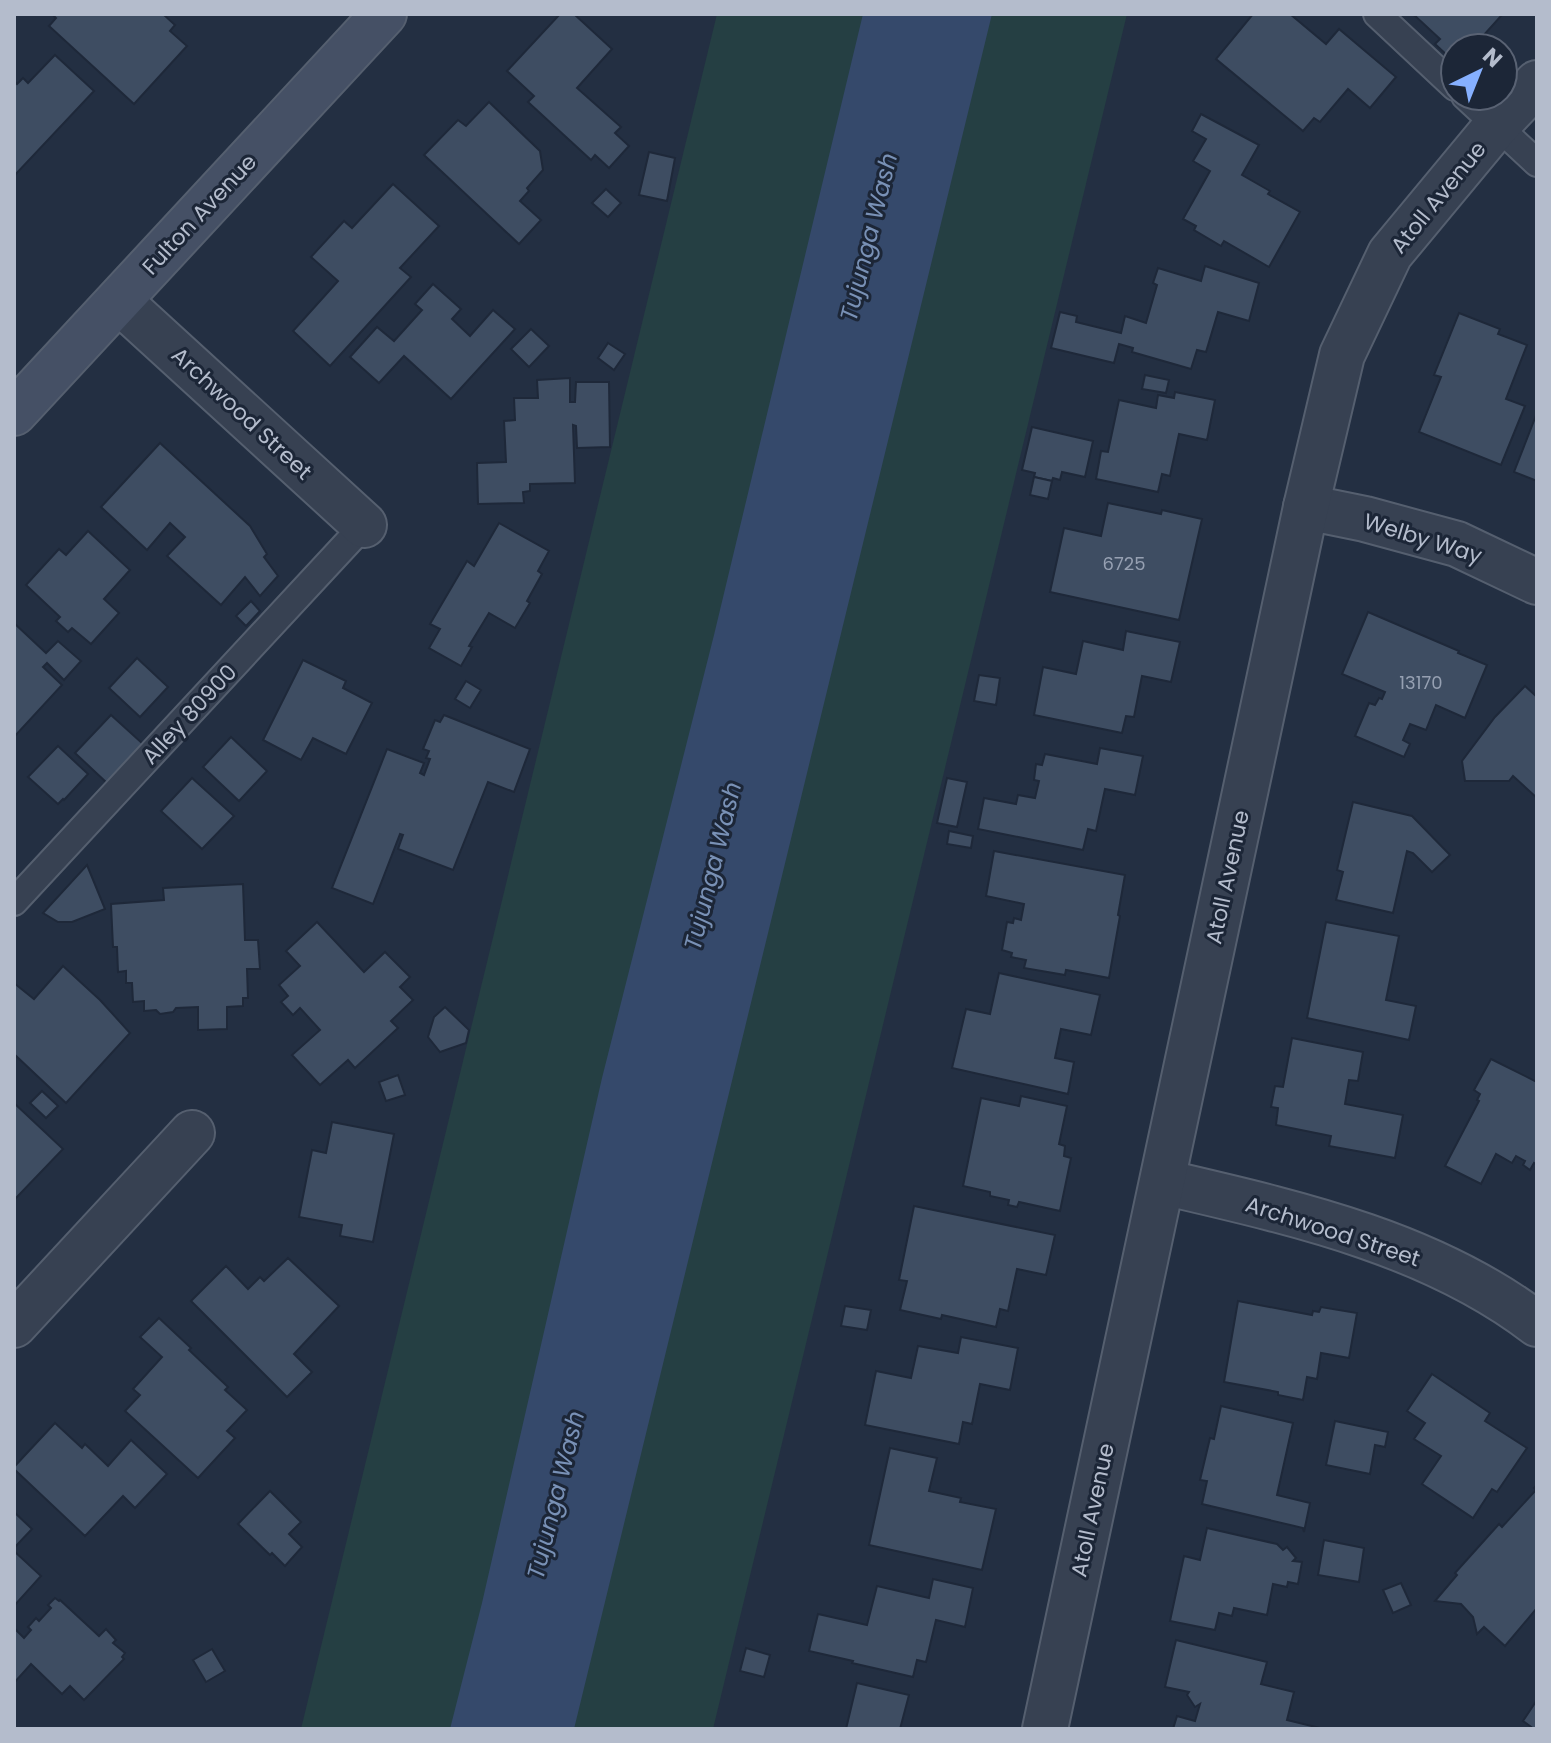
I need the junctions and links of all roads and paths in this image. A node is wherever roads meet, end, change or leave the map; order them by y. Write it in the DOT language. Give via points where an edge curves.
graph roads {
  1 [pos="384,14"];
  2 [pos="1377,14"];
  3 [pos="1439,72"];
  4 [pos="1537,83"];
  5 [pos="1483,112"];
  6 [pos="1497,125"];
  7 [pos="1537,163"];
  8 [pos="119,301"];
  9 [pos="14,413"];
  10 [pos="1306,507"];
  11 [pos="364,525"];
  12 [pos="1537,582"];
  13 [pos="14,902"];
  14 [pos="192,1133"];
  15 [pos="1163,1182"];
  16 [pos="1537,1324"];
  17 [pos="14,1325"];
  18 [pos="1045,1729"];
  1 -- 8 [label="street, Fulton Avenue"];
  2 -- 3 [label="lane"];
  4 -- 6 [label="street, Atoll Avenue"];
  5 -- 6 [label="lane"];
  6 -- 7 [label="lane"];
  6 -- 10 [label="street, Atoll Avenue" via="1390,254 1342,355"];
  8 -- 9 [label="street, Fulton Avenue"];
  8 -- 11 [label="street, Archwood Street"];
  10 -- 12 [label="street, Welby Way" via="1457,544"];
  10 -- 15 [label="street, Atoll Avenue"];
  11 -- 13 [label="lane, Alley 80900"];
  14 -- 17 [label="street"];
  15 -- 16 [label="street, Archwood Street" via="1353,1232 1440,1265"];
  15 -- 18 [label="street, Atoll Avenue"];
}
